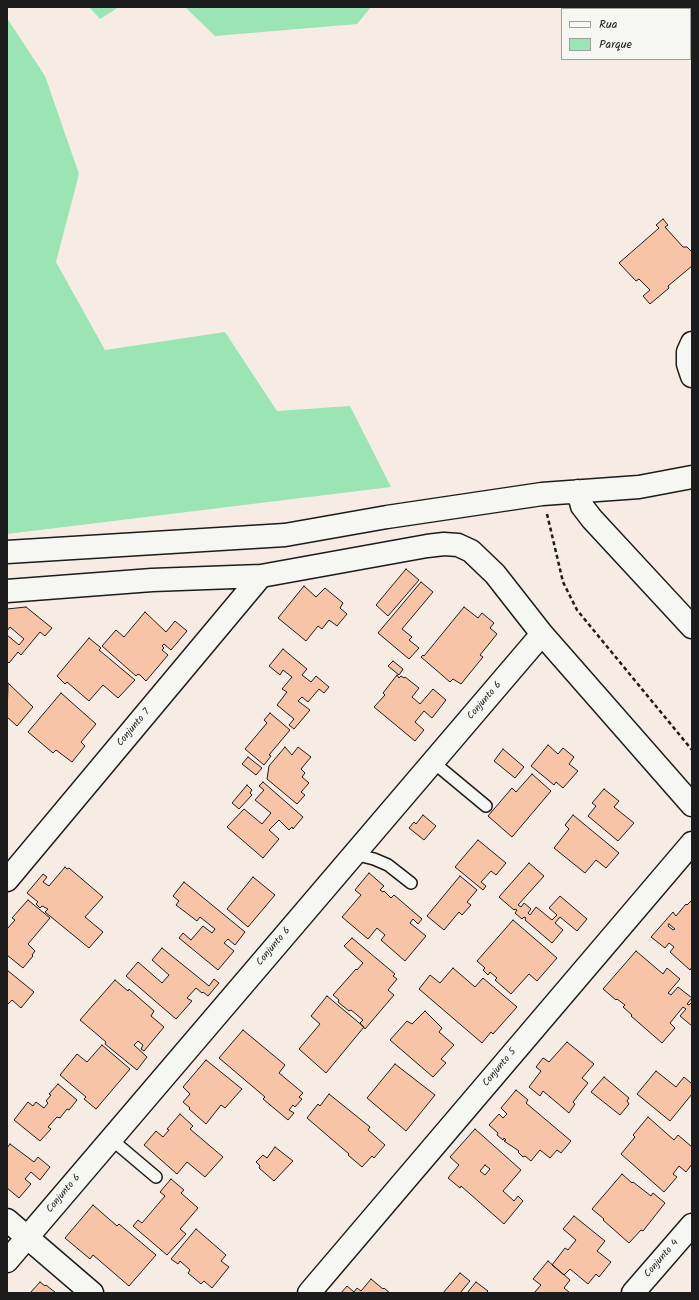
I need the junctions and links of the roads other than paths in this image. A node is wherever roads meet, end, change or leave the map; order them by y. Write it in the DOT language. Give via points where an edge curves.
graph roads {
  1 [pos="692,343"];
  2 [pos="692,376"];
  3 [pos="692,477"];
  4 [pos="578,491"];
  5 [pos="7,552"];
  6 [pos="261,576"];
  7 [pos="7,591"];
  8 [pos="692,627"];
  9 [pos="542,634"];
  10 [pos="433,762"];
  11 [pos="692,805"];
  12 [pos="486,806"];
  13 [pos="692,843"];
  14 [pos="354,854"];
  15 [pos="7,880"];
  16 [pos="411,883"];
  17 [pos="111,1139"];
  18 [pos="156,1177"];
  19 [pos="7,1220"];
  20 [pos="692,1225"];
  21 [pos="27,1237"];
  22 [pos="7,1261"];
  23 [pos="92,1293"];
  24 [pos="309,1293"];
  25 [pos="633,1293"];
  1 -- 2 [label="street" via="688,352 688,364"];
  3 -- 4 [label="street" via="639,487"];
  4 -- 5 [label="street" via="387,517 286,535"];
  4 -- 8 [label="street" via="582,506 592,519"];
  6 -- 7 [label="street" via="152,580"];
  6 -- 9 [label="street" via="427,546 458,546 471,551 495,574"];
  6 -- 15 [label="street, Conjunto 7"];
  9 -- 10 [label="street, Conjunto 6"];
  9 -- 11 [label="street"];
  10 -- 12 [label="lane"];
  10 -- 14 [label="street, Conjunto 6"];
  13 -- 24 [label="street, Conjunto 5"];
  14 -- 16 [label="lane" via="388,865"];
  14 -- 17 [label="street, Conjunto 6"];
  17 -- 18 [label="lane"];
  17 -- 21 [label="street, Conjunto 6"];
  19 -- 21 [label="street"];
  20 -- 25 [label="street, Conjunto 4"];
  21 -- 22 [label="street, Conjunto 6"];
  21 -- 23 [label="street"];
}
